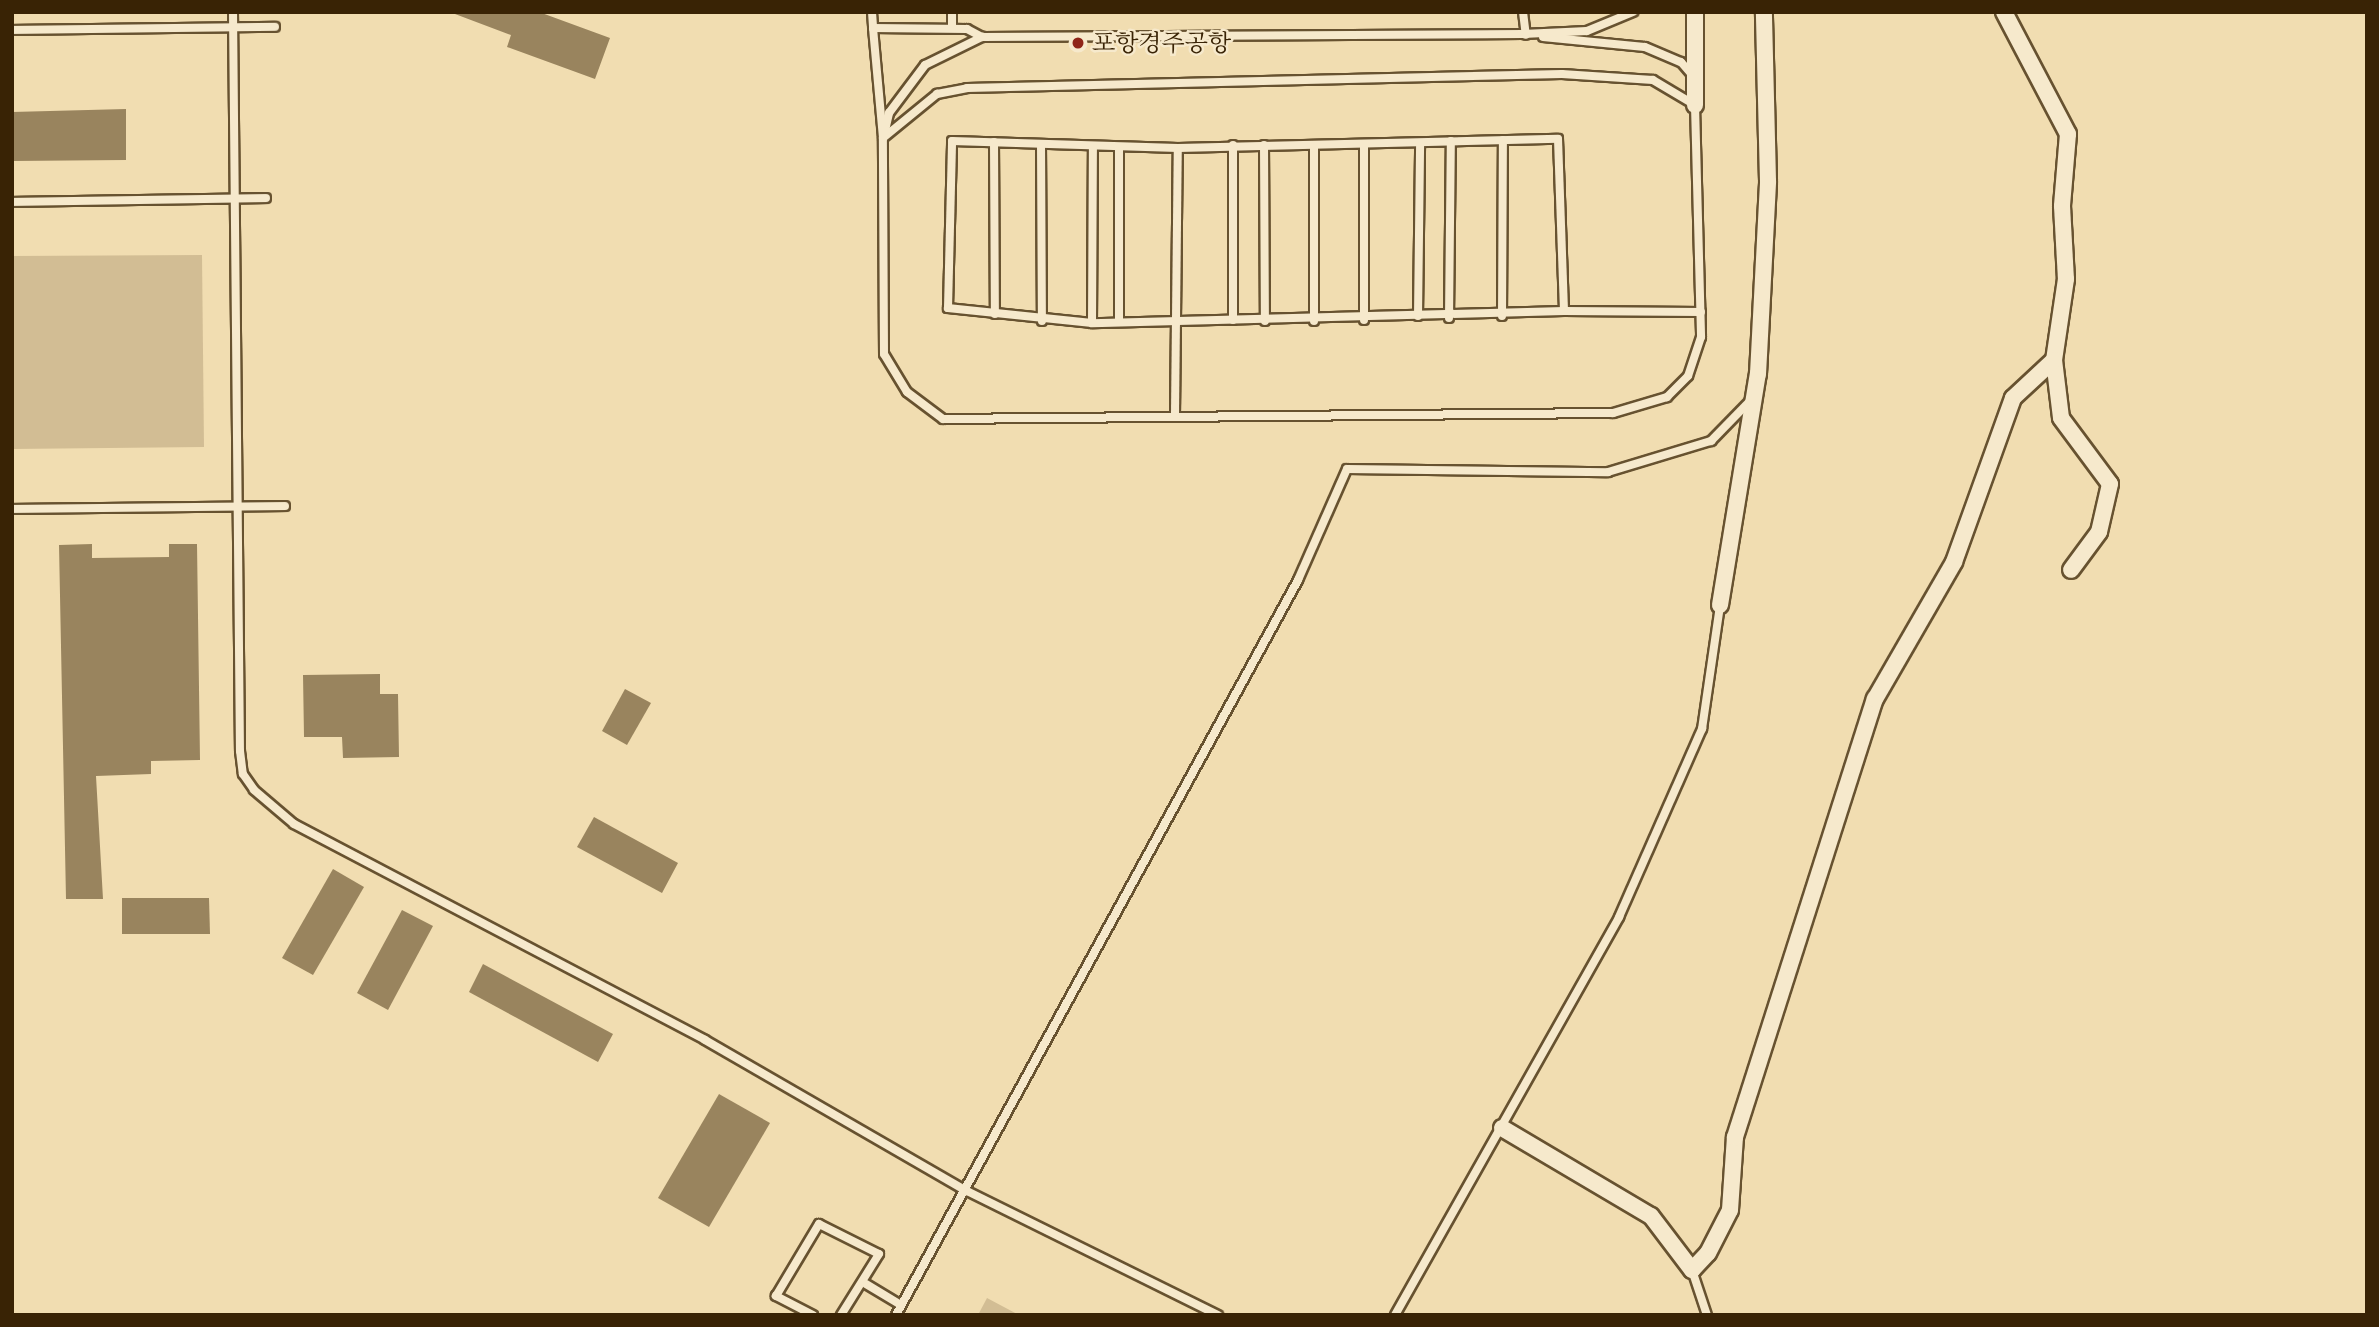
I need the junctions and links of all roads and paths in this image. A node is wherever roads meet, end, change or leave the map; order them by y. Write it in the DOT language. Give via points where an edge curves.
graph roads {
  1 [pos="233,12"];
  2 [pos="872,12"];
  3 [pos="952,12"];
  4 [pos="1523,12"];
  5 [pos="1633,12"];
  6 [pos="1695,12"];
  7 [pos="1763,12"];
  8 [pos="2004,12"];
  9 [pos="233,27"];
  10 [pos="275,27"];
  11 [pos="873,28"];
  12 [pos="952,28"];
  13 [pos="12,30"];
  14 [pos="1524,34"];
  15 [pos="982,37"];
  16 [pos="1695,78"];
  17 [pos="1695,105"];
  18 [pos="883,138"];
  19 [pos="1503,140"];
  20 [pos="1451,141"];
  21 [pos="994,142"];
  22 [pos="1041,144"];
  23 [pos="1364,144"];
  24 [pos="1420,144"];
  25 [pos="1233,145"];
  26 [pos="1264,145"];
  27 [pos="1314,145"];
  28 [pos="1093,146"];
  29 [pos="1119,147"];
  30 [pos="1178,148"];
  31 [pos="266,198"];
  32 [pos="235,199"];
  33 [pos="12,202"];
  34 [pos="1564,311"];
  35 [pos="1701,312"];
  36 [pos="995,314"];
  37 [pos="1418,316"];
  38 [pos="1502,316"];
  39 [pos="1449,318"];
  40 [pos="1233,320"];
  41 [pos="1364,320"];
  42 [pos="1042,321"];
  43 [pos="1265,321"];
  44 [pos="1314,321"];
  45 [pos="1119,322"];
  46 [pos="1178,322"];
  47 [pos="1092,323"];
  48 [pos="2054,360"];
  49 [pos="1755,396"];
  50 [pos="1175,414"];
  51 [pos="285,506"];
  52 [pos="238,507"];
  53 [pos="12,509"];
  54 [pos="2071,570"];
  55 [pos="1720,605"];
  56 [pos="1502,1128"];
  57 [pos="967,1191"];
  58 [pos="1692,1270"];
  59 [pos="866,1284"];
  60 [pos="901,1305"];
  61 [pos="794,1311"];
  62 [pos="813,1315"];
  63 [pos="841,1315"];
  64 [pos="895,1315"];
  65 [pos="1218,1315"];
  66 [pos="1395,1315"];
  67 [pos="1707,1315"];
  1 -- 9 [label="lane"];
  2 -- 11 [label="lane"];
  3 -- 12 [label="lane"];
  4 -- 14 [label="lane"];
  5 -- 14 [label="lane" via="1587,30"];
  6 -- 16 [label="street"];
  7 -- 49 [label="street" via="1768,181"];
  8 -- 48 [label="street" via="2068,134 2062,206 2066,279"];
  9 -- 10 [label="lane"];
  9 -- 13 [label="lane"];
  9 -- 32 [label="lane"];
  11 -- 12 [label="lane"];
  11 -- 18 [label="lane"];
  12 -- 15 [label="lane"];
  14 -- 15 [label="lane"];
  14 -- 16 [label="lane" via="1645,47 1681,62"];
  15 -- 18 [label="lane" via="925,65 889,113"];
  16 -- 17 [label="street"];
  17 -- 18 [label="lane" via="1653,80 1562,74 967,89 937,94"];
  17 -- 35 [label="lane"];
  18 -- 50 [label="lane" via="884,354 907,392 943,419"];
  19 -- 20 [label="lane"];
  19 -- 34 [label="lane" via="1558,139"];
  19 -- 38 [label="lane"];
  20 -- 24 [label="lane"];
  20 -- 39 [label="lane"];
  21 -- 22 [label="lane"];
  21 -- 36 [label="lane"];
  21 -- 36 [label="lane" via="952,141 948,308"];
  22 -- 28 [label="lane"];
  22 -- 42 [label="lane"];
  23 -- 24 [label="lane"];
  23 -- 27 [label="lane"];
  23 -- 41 [label="lane"];
  24 -- 37 [label="lane"];
  25 -- 26 [label="lane"];
  25 -- 30 [label="lane"];
  25 -- 40 [label="lane"];
  26 -- 27 [label="lane"];
  26 -- 43 [label="lane"];
  27 -- 44 [label="lane"];
  28 -- 29 [label="lane"];
  28 -- 47 [label="lane"];
  29 -- 30 [label="lane"];
  29 -- 45 [label="lane"];
  30 -- 46 [label="lane"];
  31 -- 32 [label="lane"];
  32 -- 33 [label="lane"];
  32 -- 52 [label="lane"];
  34 -- 35 [label="lane"];
  34 -- 38 [label="lane"];
  35 -- 50 [label="lane" via="1701,337 1689,376 1667,397 1637,410"];
  36 -- 42 [label="lane"];
  37 -- 39 [label="lane"];
  37 -- 41 [label="lane"];
  38 -- 39 [label="lane"];
  40 -- 43 [label="lane"];
  40 -- 46 [label="lane"];
  41 -- 44 [label="lane"];
  42 -- 47 [label="lane"];
  43 -- 44 [label="lane"];
  45 -- 46 [label="lane"];
  45 -- 47 [label="lane"];
  46 -- 50 [label="lane"];
  48 -- 54 [label="street" via="2061,418 2110,484 2099,533"];
  48 -- 58 [label="street" via="2013,398 1954,562 1875,699 1735,1137 1730,1210"];
  49 -- 55 [label="street"];
  49 -- 57 [label="lane" via="1711,441 1608,472 1346,469 1298,580"];
  51 -- 52 [label="lane"];
  52 -- 53 [label="lane"];
  52 -- 57 [label="lane" via="240,751 243,774 263,801 294,824 705,1040"];
  55 -- 56 [label="lane" via="1702,729 1619,917"];
  56 -- 58 [label="street" via="1651,1216"];
  56 -- 66 [label="lane"];
  57 -- 60 [label="lane"];
  57 -- 65 [label="lane"];
  58 -- 67 [label="lane"];
  59 -- 60 [label="lane"];
  59 -- 61 [label="lane" via="880,1254 819,1224 776,1296"];
  59 -- 63 [label="lane"];
  60 -- 64 [label="lane"];
  61 -- 62 [label="lane"];
}
